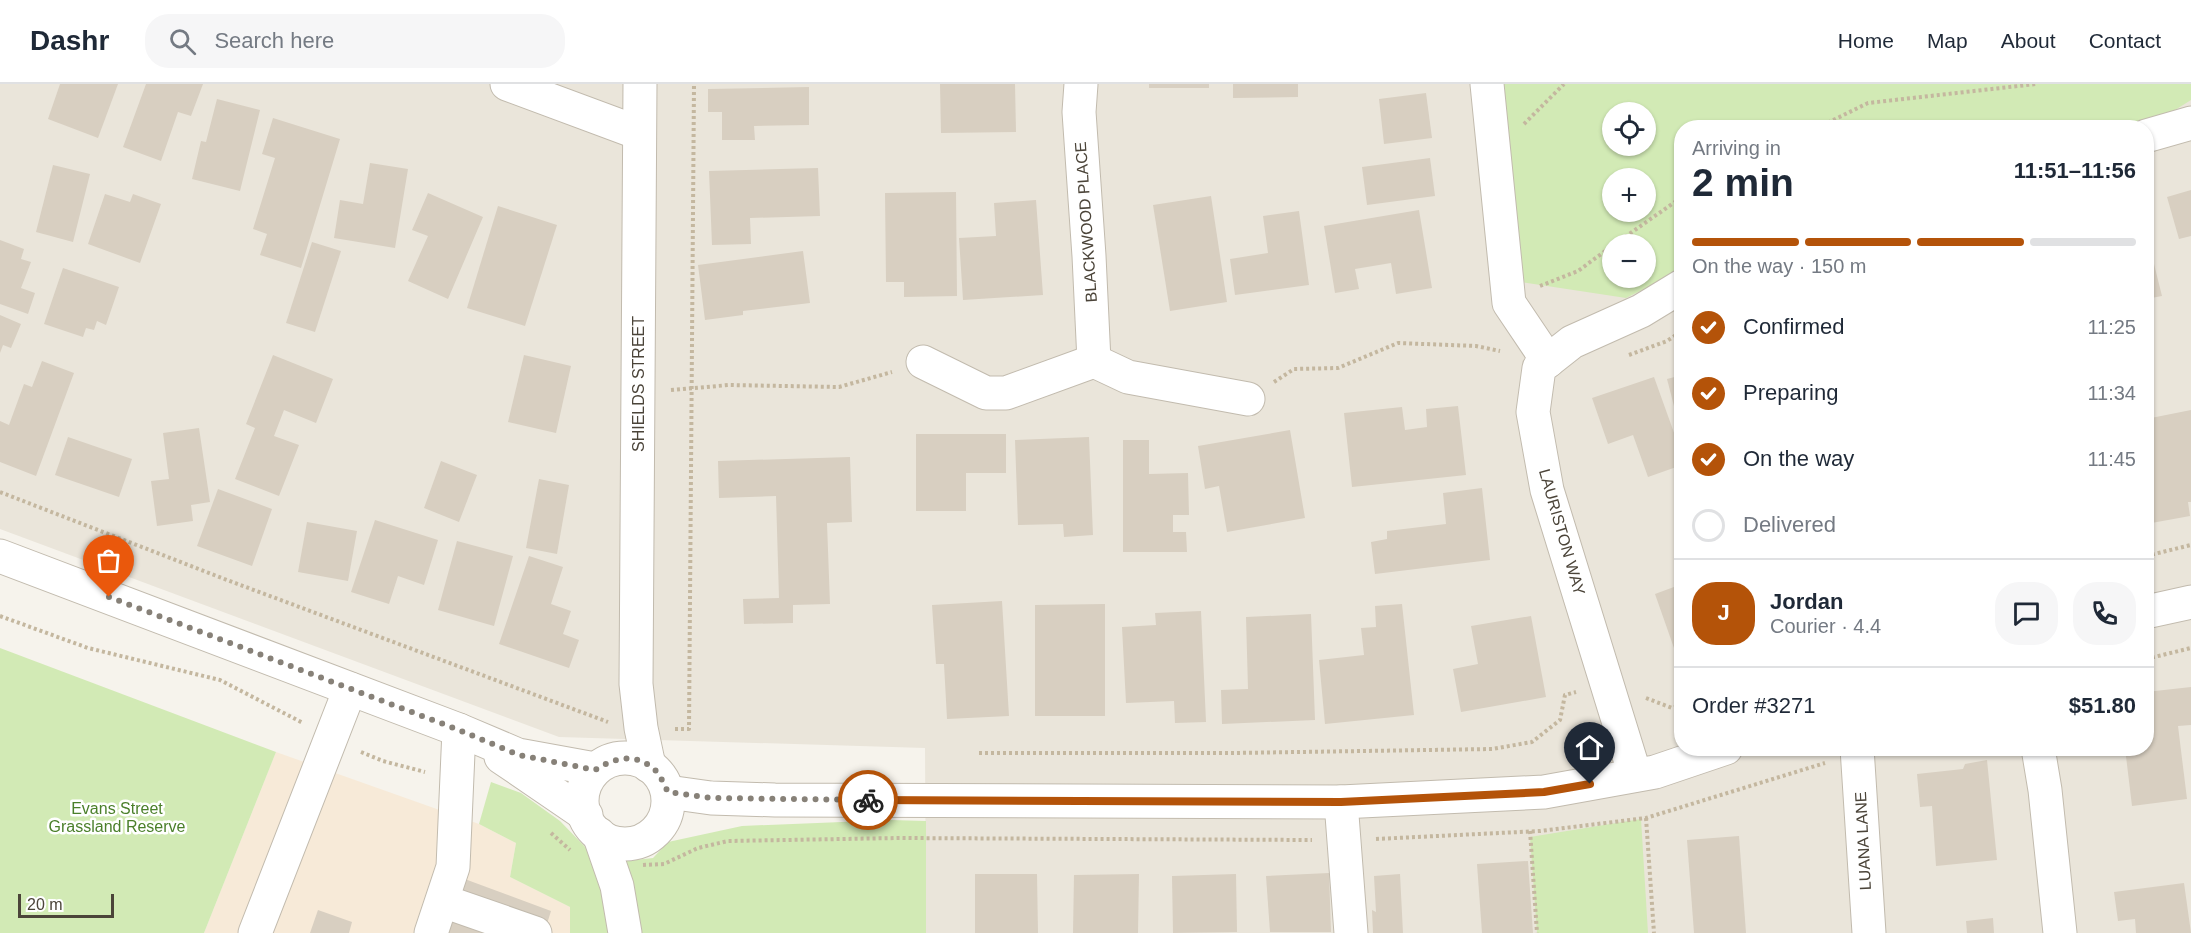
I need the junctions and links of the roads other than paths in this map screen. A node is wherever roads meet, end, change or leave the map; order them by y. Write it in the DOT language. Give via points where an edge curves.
graph roads {
  1 [pos="507,84"];
  2 [pos="640,84"];
  3 [pos="1081,84"];
  4 [pos="1487,84"];
  5 [pos="2191,123"];
  6 [pos="639,133"];
  7 [pos="2154,134"];
  8 [pos="1674,291"];
  9 [pos="1094,361"];
  10 [pos="1548,361"];
  11 [pos="923,362"];
  12 [pos="1248,399"];
  13 [pos="0,556"];
  14 [pos="2191,602"];
  15 [pos="2154,611"];
  16 [pos="350,689"];
  17 [pos="633,728"];
  18 [pos="462,731"];
  19 [pos="1702,756"];
  20 [pos="1858,756"];
  21 [pos="2039,756"];
  22 [pos="2046,756"];
  23 [pos="603,765"];
  24 [pos="1635,775"];
  25 [pos="659,779"];
  26 [pos="2045,790"];
  27 [pos="775,800"];
  28 [pos="1341,802"];
  29 [pos="592,824"];
  30 [pos="650,833"];
  31 [pos="443,901"];
  32 [pos="255,933"];
  33 [pos="431,933"];
  34 [pos="534,933"];
  35 [pos="625,933"];
  36 [pos="632,933"];
  37 [pos="1351,933"];
  38 [pos="1869,933"];
  39 [pos="2060,933"];
  1 -- 6 [label="street"];
  2 -- 6 [label="street, SHIELDS STREET"];
  3 -- 9 [label="street, BLACKWOOD PLACE" via="1079,112"];
  4 -- 10 [label="street" via="1509,303"];
  5 -- 7 [label="street"];
  6 -- 17 [label="street, SHIELDS STREET"];
  8 -- 10 [label="street" via="1641,311 1572,342"];
  9 -- 11 [label="street" via="1006,393 986,393"];
  9 -- 12 [label="street" via="1128,378"];
  10 -- 24 [label="street, LAURISTON WAY" via="1539,368 1533,412 1547,490"];
  13 -- 16 [label="street"];
  14 -- 15 [label="street"];
  16 -- 18 [label="street"];
  16 -- 32 [label="street"];
  17 -- 23 [label="street, SHIELDS STREET"];
  17 -- 25 [label="street, SHIELDS STREET"];
  18 -- 23 [label="street" via="519,755"];
  18 -- 29 [label="street"];
  18 -- 31 [label="street" via="453,867"];
  19 -- 24 [label="street"];
  20 -- 38 [label="street, LUANA LANE"];
  21 -- 26 [label="street"];
  22 -- 26 [label="street"];
  23 -- 25 [label="street" via="628,758 642,761"];
  23 -- 29 [label="street" via="585,786 582,805"];
  24 -- 28 [label="street" via="1544,792"];
  25 -- 27 [label="street" via="711,798"];
  25 -- 30 [label="street" via="665,818"];
  26 -- 39 [label="street"];
  27 -- 28 [label="street"];
  27 -- 30 [label="street" via="711,810"];
  28 -- 37 [label="street"];
  29 -- 30 [label="street" via="613,843 631,844"];
  29 -- 35 [label="street" via="617,886"];
  30 -- 36 [label="street" via="633,890"];
  31 -- 33 [label="street"];
  31 -- 34 [label="street"];
}
